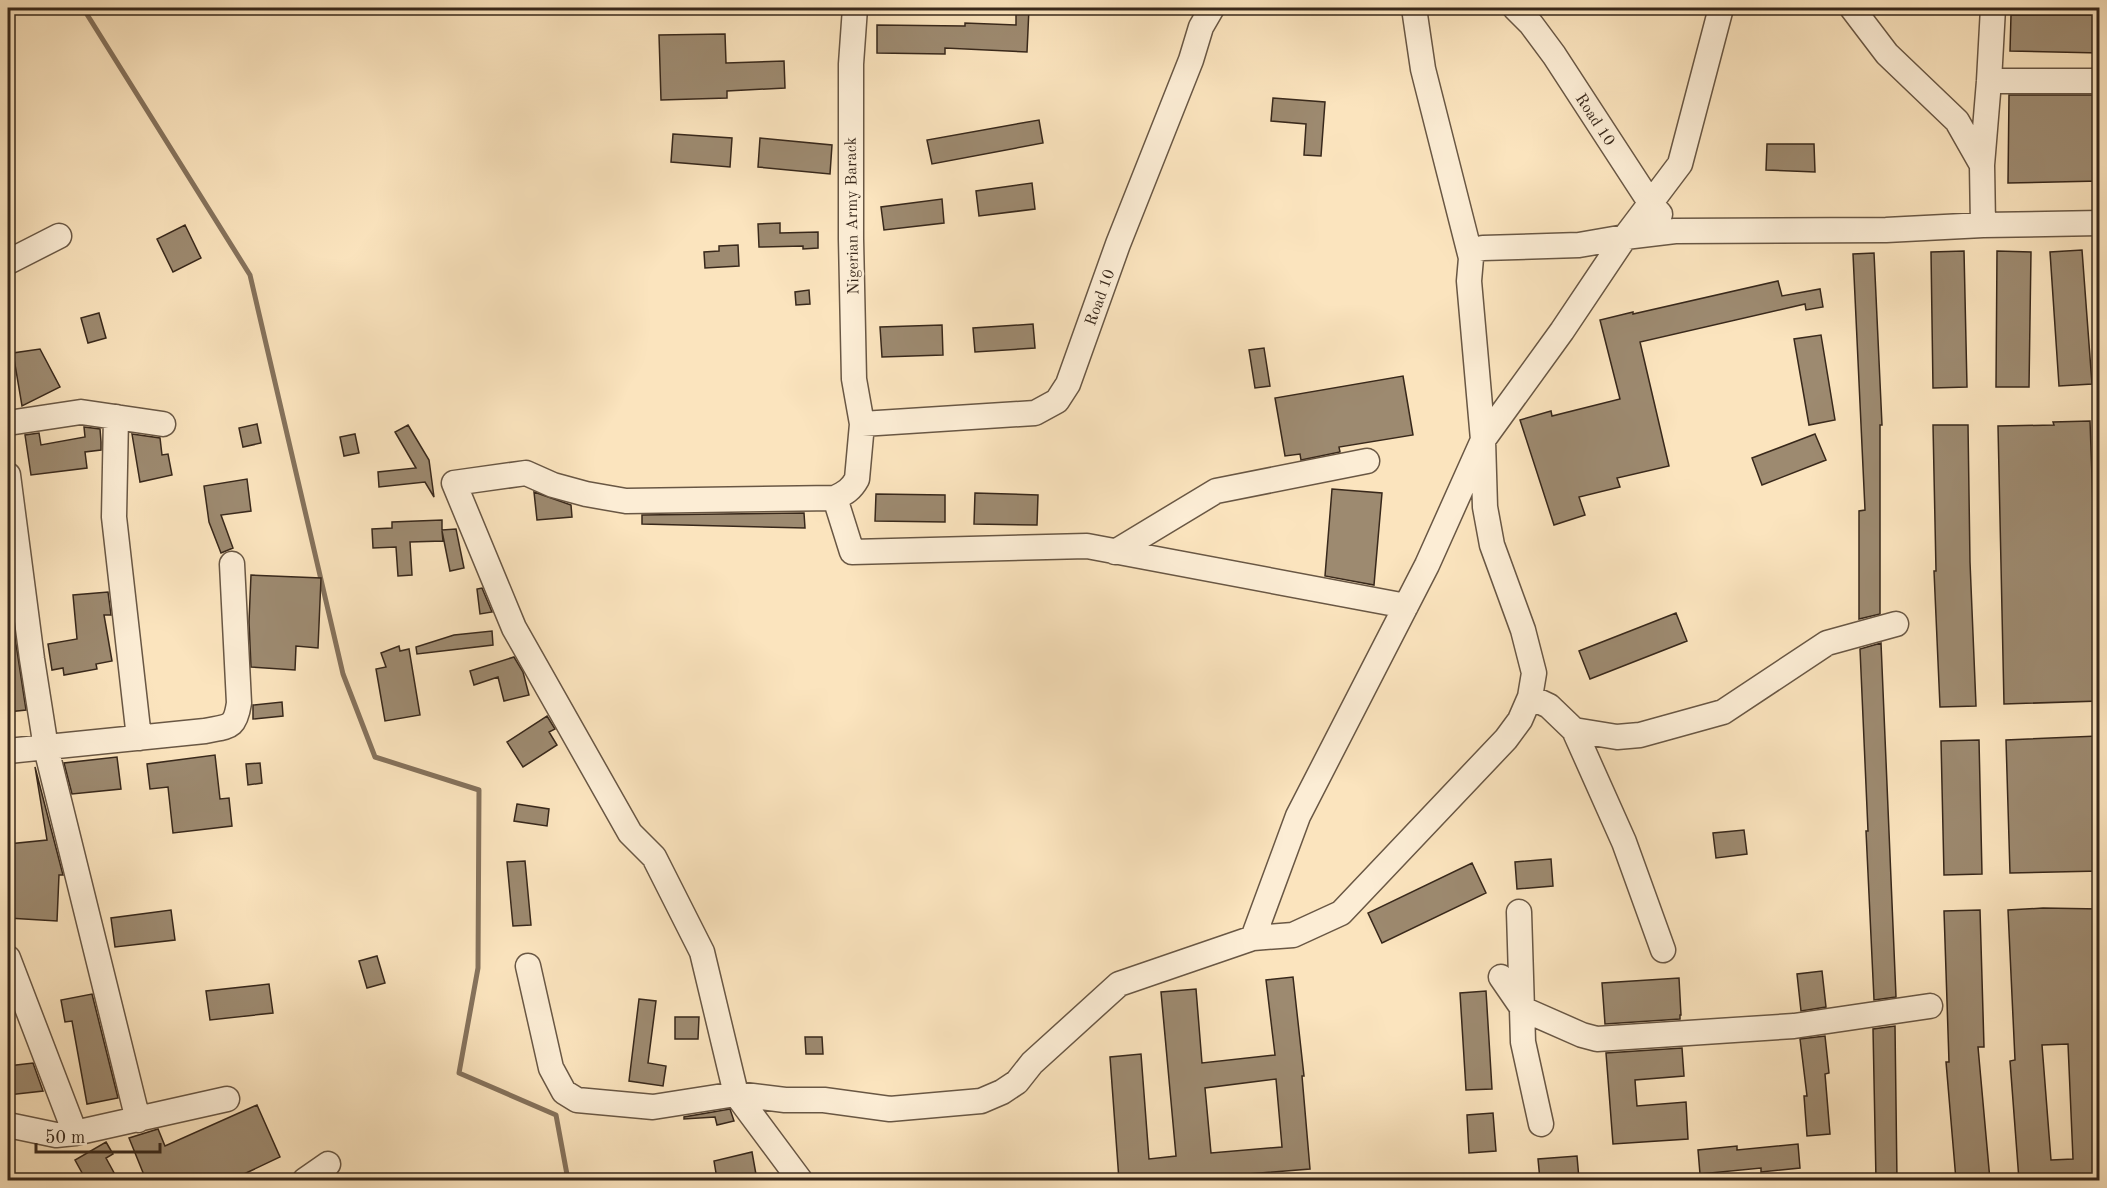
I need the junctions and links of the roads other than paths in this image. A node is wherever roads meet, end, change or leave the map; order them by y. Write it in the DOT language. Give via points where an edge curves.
graph roads {
  1 [pos="855,8"];
  2 [pos="1212,8"];
  3 [pos="1414,8"];
  4 [pos="1515,8"];
  5 [pos="1721,8"];
  6 [pos="1852,8"];
  7 [pos="1993,8"];
  8 [pos="1989,81"];
  9 [pos="2100,81"];
  10 [pos="1982,165"];
  11 [pos="1651,204"];
  12 [pos="2100,223"];
  13 [pos="1983,225"];
  14 [pos="1675,231"];
  15 [pos="59,236"];
  16 [pos="1625,237"];
  17 [pos="1471,258"];
  18 [pos="8,262"];
  19 [pos="116,417"];
  20 [pos="8,423"];
  21 [pos="163,424"];
  22 [pos="862,424"];
  23 [pos="1484,440"];
  24 [pos="1366,461"];
  25 [pos="8,475"];
  26 [pos="835,498"];
  27 [pos="1115,552"];
  28 [pos="232,564"];
  29 [pos="1406,606"];
  30 [pos="1896,624"];
  31 [pos="1530,697"];
  32 [pos="1574,730"];
  33 [pos="139,738"];
  34 [pos="46,748"];
  35 [pos="8,751"];
  36 [pos="1519,912"];
  37 [pos="1253,938"];
  38 [pos="1663,951"];
  39 [pos="8,958"];
  40 [pos="528,966"];
  41 [pos="1501,977"];
  42 [pos="1930,1006"];
  43 [pos="1523,1009"];
  44 [pos="736,1094"];
  45 [pos="226,1099"];
  46 [pos="138,1120"];
  47 [pos="1541,1124"];
  48 [pos="8,1125"];
  49 [pos="75,1133"];
  50 [pos="328,1164"];
  51 [pos="305,1180"];
  52 [pos="800,1180"];
  1 -- 22 [label="street, Nigerian Army Barack" via="851,64 851,239 854,379"];
  2 -- 22 [label="street, Road 10" via="1201,27 1068,384 1058,401 1035,413"];
  3 -- 17 [label="street" via="1424,69"];
  4 -- 11 [label="street, Road 10" via="1554,55"];
  5 -- 11 [label="street" via="1680,164"];
  6 -- 10 [label="street" via="1887,54 1957,120"];
  7 -- 8 [label="street"];
  8 -- 9 [label="street"];
  8 -- 10 [label="street"];
  10 -- 13 [label="street"];
  11 -- 14 [label="street, Road 10"];
  11 -- 16 [label="street"];
  12 -- 13 [label="street"];
  13 -- 14 [label="street" via="1886,230"];
  14 -- 16 [label="street"];
  15 -- 18 [label="street"];
  16 -- 17 [label="street" via="1579,246 1483,248 1474,250"];
  16 -- 23 [label="street"];
  17 -- 23 [label="street" via="1469,281"];
  19 -- 20 [label="street" via="81,412"];
  19 -- 21 [label="street"];
  19 -- 33 [label="street" via="114,517"];
  22 -- 26 [label="street, Nigerian Army Barack" via="857,479 846,493"];
  23 -- 29 [label="street"];
  23 -- 31 [label="street" via="1485,507 1492,545 1534,673"];
  24 -- 27 [label="street" via="1216,491"];
  25 -- 34 [label="street"];
  26 -- 27 [label="street" via="852,552 1087,546"];
  26 -- 44 [label="street" via="626,501 553,485 526,473 454,483 514,628 630,833 654,857 702,951"];
  27 -- 29 [label="street"];
  28 -- 33 [label="street" via="237,718 229,726 205,731"];
  29 -- 37 [label="street" via="1298,816"];
  30 -- 32 [label="street" via="1827,643 1723,712 1640,735"];
  31 -- 32 [label="street" via="1560,714"];
  31 -- 37 [label="street" via="1506,740 1341,913 1293,935"];
  32 -- 38 [label="street" via="1623,842"];
  33 -- 34 [label="street"];
  34 -- 35 [label="street"];
  34 -- 46 [label="street"];
  36 -- 43 [label="street"];
  37 -- 44 [label="street" via="1119,984 1032,1063 1017,1082 981,1101 890,1109"];
  39 -- 49 [label="street"];
  40 -- 44 [label="street" via="551,1068 570,1097 653,1107"];
  41 -- 43 [label="street"];
  42 -- 43 [label="street" via="1794,1026 1597,1039"];
  43 -- 47 [label="street" via="1524,1053"];
  44 -- 52 [label="street"];
  45 -- 46 [label="street"];
  46 -- 49 [label="street"];
  48 -- 49 [label="street" via="56,1135"];
  50 -- 51 [label="street"];
}
